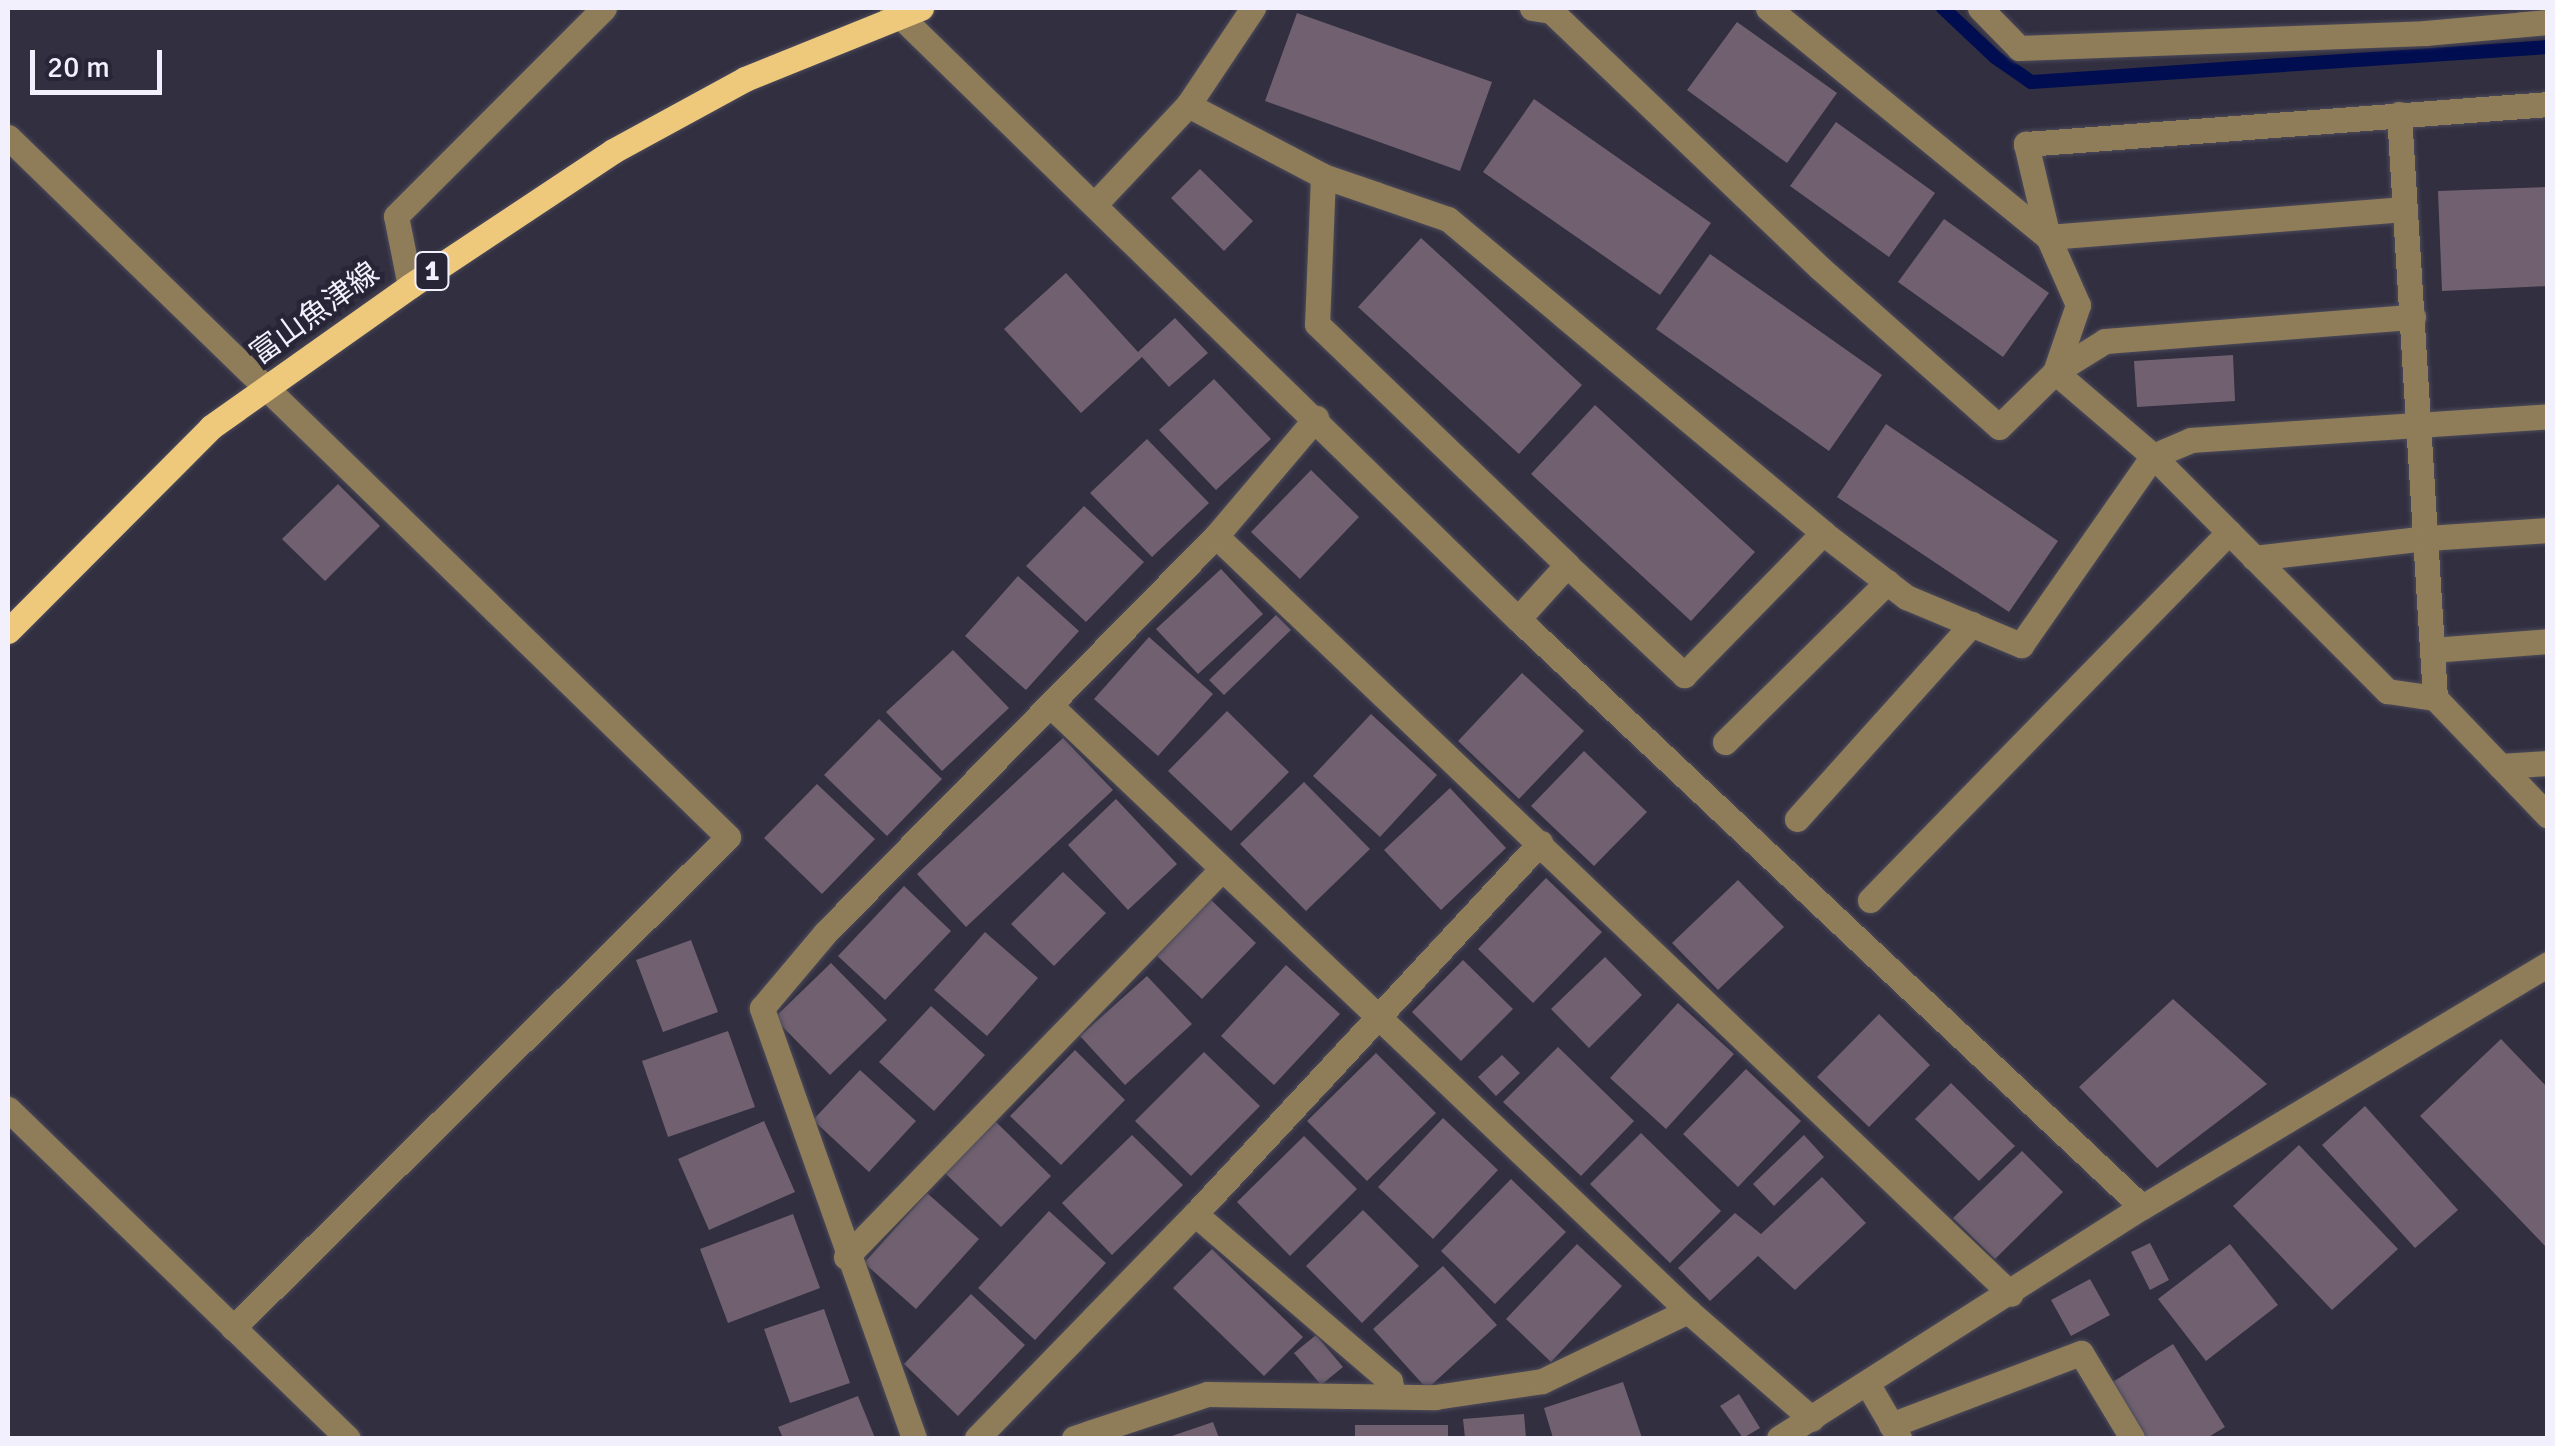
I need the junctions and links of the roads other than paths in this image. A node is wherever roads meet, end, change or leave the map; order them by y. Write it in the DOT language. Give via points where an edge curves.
graph roads {
  1 [pos="604,8"];
  2 [pos="1253,8"];
  3 [pos="1550,8"];
  4 [pos="1768,8"];
  5 [pos="1980,8"];
  6 [pos="904,10"];
  7 [pos="2548,22"];
  8 [pos="2548,104"];
  9 [pos="1188,105"];
  10 [pos="2399,114"];
  11 [pos="8,137"];
  12 [pos="1323,176"];
  13 [pos="1095,204"];
  14 [pos="2405,209"];
  15 [pos="2048,237"];
  16 [pos="410,286"];
  17 [pos="2413,318"];
  18 [pos="2055,372"];
  19 [pos="267,388"];
  20 [pos="2548,416"];
  21 [pos="1316,418"];
  22 [pos="2420,422"];
  23 [pos="2152,456"];
  24 [pos="2548,530"];
  25 [pos="2228,532"];
  26 [pos="1823,533"];
  27 [pos="1216,536"];
  28 [pos="2428,538"];
  29 [pos="2254,558"];
  30 [pos="1567,565"];
  31 [pos="1888,582"];
  32 [pos="1518,619"];
  33 [pos="1972,624"];
  34 [pos="8,631"];
  35 [pos="2548,641"];
  36 [pos="2432,650"];
  37 [pos="2435,698"];
  38 [pos="1051,706"];
  39 [pos="1725,742"];
  40 [pos="2548,762"];
  41 [pos="2500,766"];
  42 [pos="2548,816"];
  43 [pos="1797,819"];
  44 [pos="1540,843"];
  45 [pos="1222,869"];
  46 [pos="1870,900"];
  47 [pos="2548,964"];
  48 [pos="1378,1018"];
  49 [pos="8,1109"];
  50 [pos="2142,1207"];
  51 [pos="1195,1214"];
  52 [pos="846,1257"];
  53 [pos="2011,1294"];
  54 [pos="1688,1311"];
  55 [pos="233,1328"];
  56 [pos="1867,1384"];
  57 [pos="1393,1395"];
  58 [pos="1812,1419"];
  59 [pos="1895,1432"];
  60 [pos="348,1438"];
  61 [pos="914,1438"];
  62 [pos="976,1438"];
  63 [pos="1074,1438"];
  64 [pos="1779,1438"];
  65 [pos="2132,1438"];
  1 -- 16 [label="street" via="396,216"];
  2 -- 9 [label="street"];
  3 -- 18 [label="street" via="1820,268 2000,427"];
  4 -- 15 [label="street"];
  5 -- 7 [label="street" via="2020,48"];
  6 -- 13 [label="street"];
  6 -- 16 [label="main road, 富山魚津線 / 1" via="745,80 614,151"];
  8 -- 10 [label="street"];
  9 -- 12 [label="street"];
  9 -- 13 [label="street"];
  10 -- 14 [label="street"];
  10 -- 15 [label="street" via="2026,144"];
  11 -- 19 [label="street"];
  12 -- 26 [label="street" via="1448,218"];
  12 -- 30 [label="street" via="1317,324"];
  13 -- 21 [label="street"];
  14 -- 15 [label="street"];
  14 -- 17 [label="street"];
  15 -- 18 [label="street" via="2078,305"];
  16 -- 19 [label="main road, 富山魚津線 / 1"];
  17 -- 18 [label="street" via="2106,341"];
  17 -- 22 [label="street"];
  18 -- 23 [label="street"];
  19 -- 34 [label="main road, 富山魚津線 / 1" via="210,426"];
  19 -- 55 [label="street" via="728,837"];
  20 -- 22 [label="street"];
  21 -- 27 [label="street"];
  21 -- 32 [label="street"];
  22 -- 23 [label="street" via="2191,440"];
  22 -- 28 [label="street"];
  23 -- 25 [label="street"];
  23 -- 33 [label="street" via="2021,646"];
  24 -- 28 [label="street"];
  25 -- 29 [label="street"];
  25 -- 46 [label="street"];
  26 -- 30 [label="street" via="1684,675"];
  26 -- 31 [label="street"];
  27 -- 38 [label="street"];
  27 -- 44 [label="street"];
  28 -- 29 [label="street"];
  28 -- 36 [label="street"];
  29 -- 37 [label="street" via="2387,691"];
  30 -- 32 [label="street"];
  31 -- 33 [label="street" via="1906,597"];
  31 -- 39 [label="street"];
  32 -- 50 [label="street"];
  33 -- 43 [label="street"];
  35 -- 36 [label="street"];
  36 -- 37 [label="street"];
  37 -- 41 [label="street"];
  38 -- 45 [label="street"];
  38 -- 52 [label="street" via="826,932 762,1008"];
  40 -- 41 [label="street"];
  41 -- 42 [label="street"];
  44 -- 48 [label="street"];
  44 -- 53 [label="street"];
  45 -- 48 [label="street"];
  45 -- 52 [label="street"];
  47 -- 50 [label="street"];
  48 -- 51 [label="street"];
  48 -- 54 [label="street"];
  49 -- 55 [label="street"];
  50 -- 53 [label="street"];
  51 -- 57 [label="street" via="1390,1381"];
  51 -- 62 [label="street"];
  52 -- 61 [label="street"];
  53 -- 56 [label="street"];
  54 -- 57 [label="street" via="1542,1380 1435,1397"];
  54 -- 58 [label="street"];
  55 -- 60 [label="street"];
  56 -- 58 [label="street"];
  56 -- 59 [label="street"];
  57 -- 63 [label="street" via="1207,1394"];
  58 -- 64 [label="street"];
  59 -- 65 [label="street" via="2081,1353"];
}
